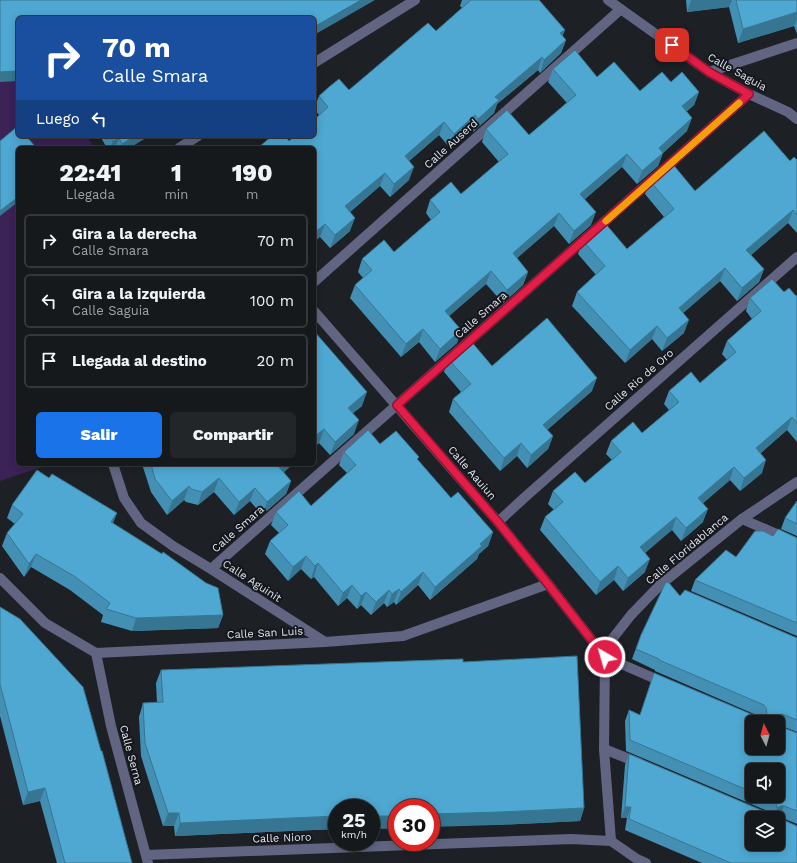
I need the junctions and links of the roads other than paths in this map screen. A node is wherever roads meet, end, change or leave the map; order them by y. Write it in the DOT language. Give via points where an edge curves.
graph roads {
  1 [pos="415,0"];
  2 [pos="608,0"];
  3 [pos="621,9"];
  4 [pos="797,43"];
  5 [pos="316,62"];
  6 [pos="709,72"];
  7 [pos="749,94"];
  8 [pos="797,119"];
  9 [pos="195,138"];
  10 [pos="183,146"];
  11 [pos="797,257"];
  12 [pos="316,280"];
  13 [pos="316,313"];
  14 [pos="397,405"];
  15 [pos="114,466"];
  16 [pos="797,482"];
  17 [pos="742,519"];
  18 [pos="498,522"];
  19 [pos="797,543"];
  20 [pos="211,568"];
  21 [pos="0,578"];
  22 [pos="548,584"];
  23 [pos="325,642"];
  24 [pos="96,653"];
  25 [pos="605,657"];
  26 [pos="673,686"];
  27 [pos="604,749"];
  28 [pos="647,767"];
  29 [pos="611,841"];
  30 [pos="147,859"];
  31 [pos="646,863"];
  1 -- 5 [label="street"];
  2 -- 3 [label="street, Calle Saguia"];
  3 -- 6 [label="street, Calle Saguia"];
  3 -- 12 [label="street, Calle Auserd"];
  4 -- 6 [label="street"];
  6 -- 7 [label="street, Calle Saguia"];
  7 -- 8 [label="street, Calle Saguia" via="788,112"];
  7 -- 14 [label="street, Calle Smara"];
  9 -- 10 [label="street"];
  11 -- 18 [label="street, Calle Rio de Oro"];
  13 -- 14 [label="street, Calle Aauiun"];
  14 -- 18 [label="street, Calle Aauiun"];
  14 -- 20 [label="street, Calle Smara"];
  15 -- 20 [label="street, Calle Aguinit" via="124,498 141,523 173,546"];
  16 -- 17 [label="street, Calle Floridablanca"];
  17 -- 19 [label="street"];
  17 -- 25 [label="street, Calle Floridablanca" via="631,615 613,638"];
  18 -- 22 [label="street, Calle Aauiun"];
  20 -- 23 [label="street, Calle Aguinit"];
  21 -- 24 [label="street" via="45,623"];
  22 -- 23 [label="street, Calle San Luis" via="403,636"];
  22 -- 25 [label="street, Calle Aauiun"];
  23 -- 24 [label="street, Calle San Luis"];
  24 -- 30 [label="street, Calle Serna" via="111,726"];
  25 -- 26 [label="street"];
  25 -- 27 [label="street, Calle Floridablanca"];
  27 -- 28 [label="street"];
  27 -- 29 [label="street, Calle Floridablanca"];
  29 -- 30 [label="street, Calle Nioro" via="571,839"];
  29 -- 31 [label="street"];
}
